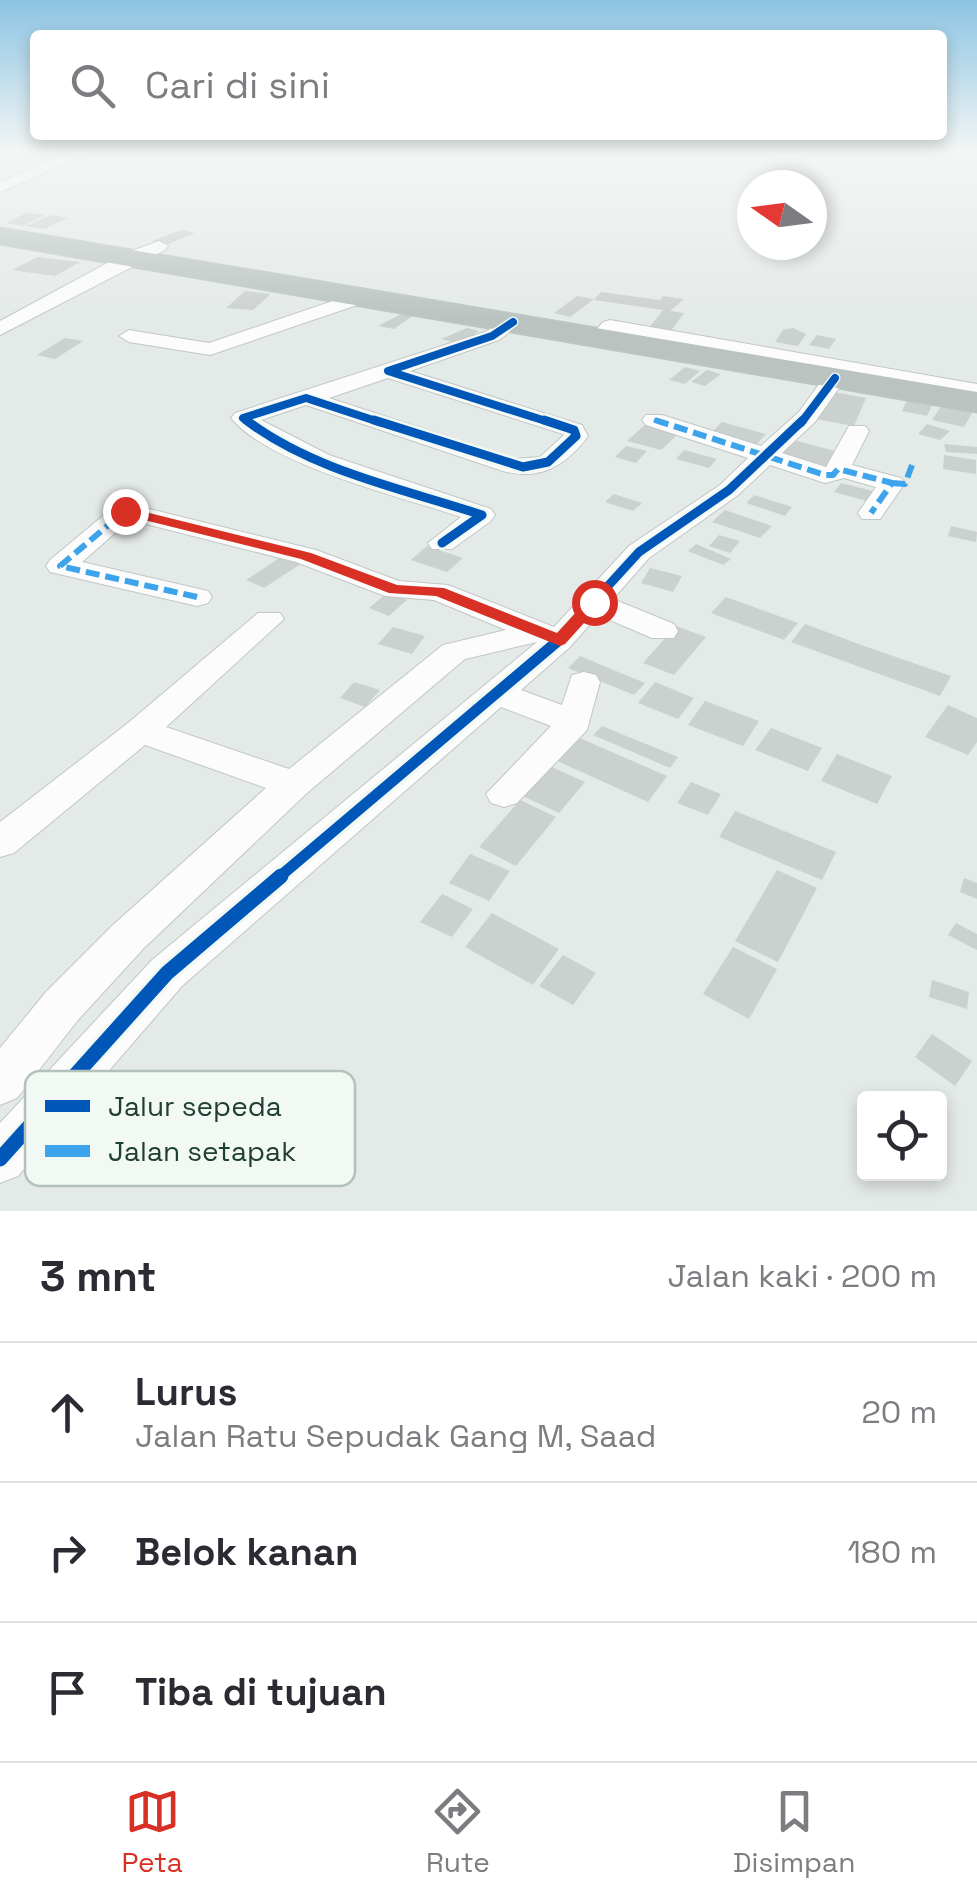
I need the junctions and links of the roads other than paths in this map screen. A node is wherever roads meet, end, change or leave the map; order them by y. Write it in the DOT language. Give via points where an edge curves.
graph roads {
  1 [pos="4,239"];
  2 [pos="159,246"];
  3 [pos="130,258"];
  4 [pos="362,296"];
  5 [pos="494,324"];
  6 [pos="0,329"];
  7 [pos="129,336"];
  8 [pos="776,359"];
  9 [pos="388,371"];
  10 [pos="836,378"];
  11 [pos="876,379"];
  12 [pos="977,391"];
  13 [pos="306,398"];
  14 [pos="977,402"];
  15 [pos="654,420"];
  16 [pos="857,432"];
  17 [pos="764,456"];
  18 [pos="912,465"];
  19 [pos="838,469"];
  20 [pos="892,483"];
  21 [pos="871,513"];
  22 [pos="442,544"];
  23 [pos="197,596"];
  24 [pos="594,602"];
  25 [pos="269,619"];
  26 [pos="663,631"];
  27 [pos="548,636"];
  28 [pos="584,682"];
  29 [pos="499,694"];
  30 [pos="575,722"];
  31 [pos="140,731"];
  32 [pos="294,784"];
  33 [pos="504,794"];
  34 [pos="0,843"];
  35 [pos="79,1071"];
  36 [pos="0,1083"];
  37 [pos="25,1131"];
  38 [pos="0,1159"];
  1 -- 3 [label="highway"];
  2 -- 3 [label="street"];
  3 -- 4 [label="highway"];
  3 -- 6 [label="street"];
  4 -- 5 [label="highway"];
  4 -- 7 [label="street" via="210,350"];
  5 -- 8 [label="highway" via="689,341"];
  5 -- 9 [label="street" via="492,336"];
  8 -- 10 [label="highway"];
  8 -- 11 [label="street"];
  9 -- 13 [label="street"];
  9 -- 13 [label="street" via="552,421 576,436 552,463 524,468"];
  10 -- 11 [label="highway"];
  10 -- 17 [label="street" via="808,418"];
  11 -- 12 [label="street"];
  11 -- 14 [label="highway"];
  13 -- 22 [label="street" via="243,418 295,449 482,515"];
  15 -- 17 [label="street"];
  16 -- 19 [label="street"];
  17 -- 19 [label="street" via="825,474"];
  17 -- 24 [label="street" via="729,490 639,552"];
  18 -- 20 [label="street" via="905,484"];
  19 -- 20 [label="street"];
  20 -- 21 [label="street"];
  23 -- 27 [label="street" via="60,566 125,511 306,556 395,590 438,591"];
  24 -- 26 [label="street"];
  24 -- 27 [label="street"];
  25 -- 31 [label="street"];
  27 -- 29 [label="street"];
  27 -- 32 [label="street" via="454,652"];
  28 -- 30 [label="street"];
  29 -- 30 [label="street"];
  29 -- 35 [label="street" via="167,973"];
  30 -- 33 [label="street"];
  31 -- 32 [label="street"];
  31 -- 34 [label="street"];
  32 -- 36 [label="street" via="129,936"];
  37 -- 38 [label="street"];
}
